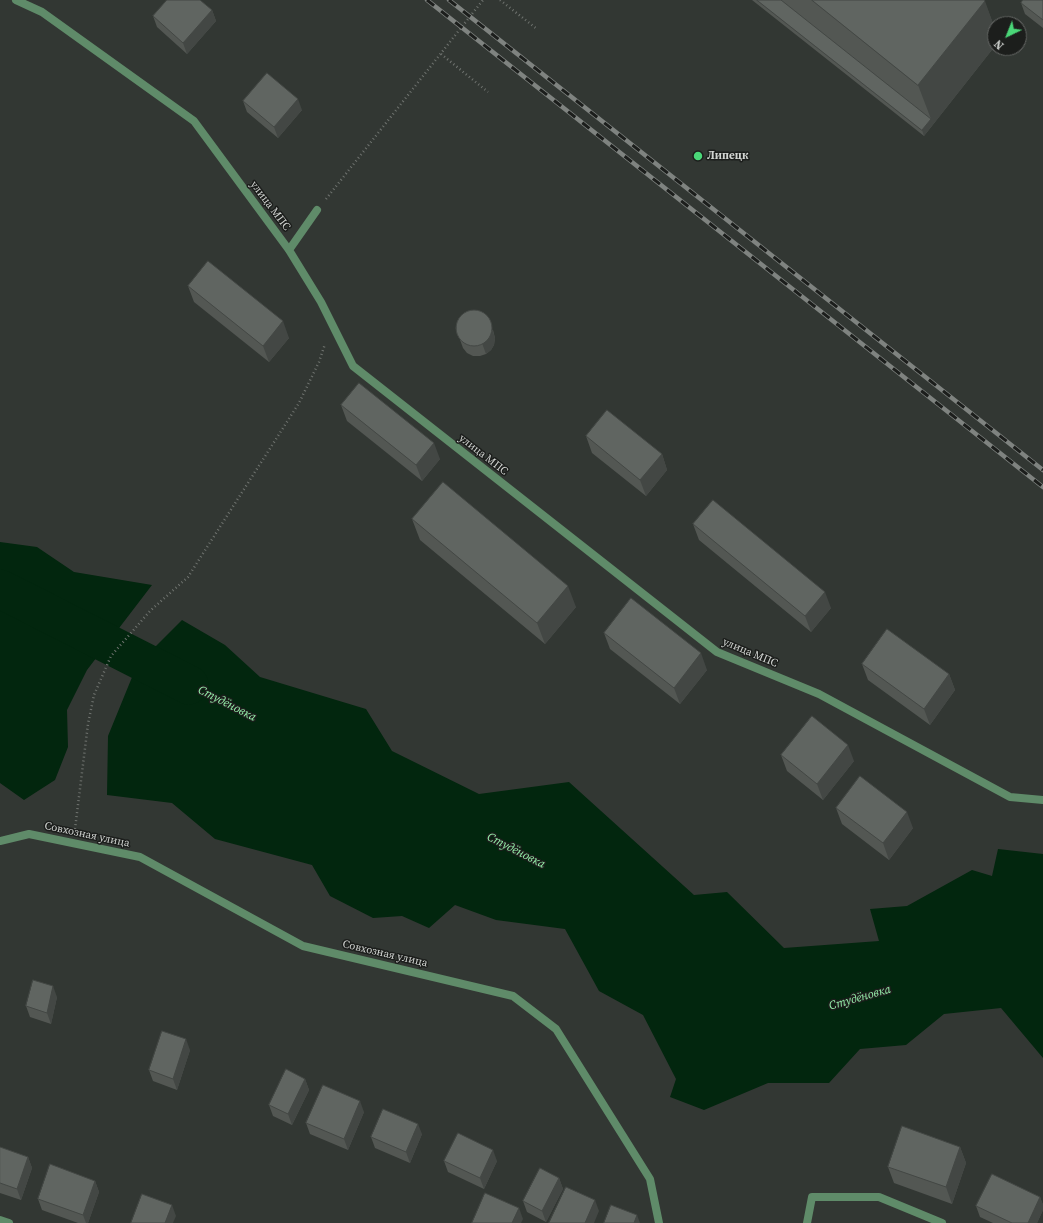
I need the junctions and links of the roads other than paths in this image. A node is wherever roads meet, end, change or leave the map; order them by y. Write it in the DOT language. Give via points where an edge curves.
graph roads {
  1 [pos="16,0"];
  2 [pos="317,210"];
  3 [pos="289,250"];
  4 [pos="1043,800"];
  5 [pos="0,841"];
  6 [pos="0,1220"];
  7 [pos="9,1223"];
  8 [pos="659,1223"];
  9 [pos="807,1223"];
  10 [pos="942,1223"];
  1 -- 3 [label="street, улица МПС" via="42,12 194,121"];
  2 -- 3 [label="street"];
  3 -- 4 [label="street, улица МПС" via="321,302 353,366 717,652 819,694 1010,797"];
  5 -- 8 [label="street, Совхозная улица" via="29,834 140,857 303,946 513,996 556,1029 650,1179"];
  6 -- 7 [label="street"];
  9 -- 10 [label="street" via="812,1197 879,1196"];
}
